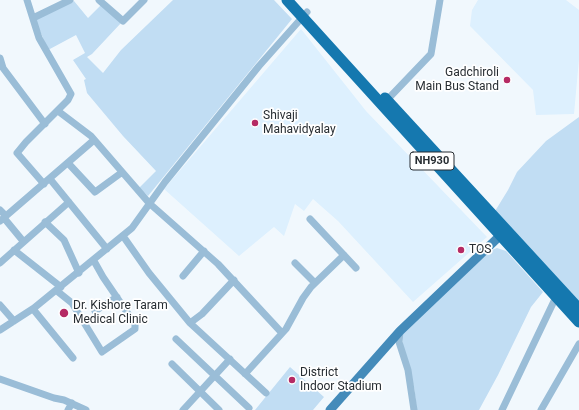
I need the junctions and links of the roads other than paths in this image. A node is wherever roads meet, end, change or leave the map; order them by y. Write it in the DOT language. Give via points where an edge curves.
graph roads {
  1 [pos="27,0"];
  2 [pos="70,0"];
  3 [pos="99,0"];
  4 [pos="144,0"];
  5 [pos="287,0"];
  6 [pos="296,0"];
  7 [pos="440,0"];
  8 [pos="304,14"];
  9 [pos="33,18"];
  10 [pos="0,58"];
  11 [pos="387,100"];
  12 [pos="58,111"];
  13 [pos="45,124"];
  14 [pos="94,140"];
  15 [pos="68,163"];
  16 [pos="121,173"];
  17 [pos="50,179"];
  18 [pos="44,184"];
  19 [pos="69,202"];
  20 [pos="149,203"];
  21 [pos="0,210"];
  22 [pos="3,219"];
  23 [pos="310,219"];
  24 [pos="45,222"];
  25 [pos="503,233"];
  26 [pos="123,236"];
  27 [pos="23,241"];
  28 [pos="108,249"];
  29 [pos="14,250"];
  30 [pos="204,251"];
  31 [pos="344,255"];
  32 [pos="94,261"];
  33 [pos="0,263"];
  34 [pos="294,263"];
  35 [pos="356,268"];
  36 [pos="79,273"];
  37 [pos="183,276"];
  38 [pos="234,280"];
  39 [pos="315,283"];
  40 [pos="59,289"];
  41 [pos="116,297"];
  42 [pos="556,297"];
  43 [pos="0,305"];
  44 [pos="33,309"];
  45 [pos="579,309"];
  46 [pos="95,311"];
  47 [pos="14,321"];
  48 [pos="579,322"];
  49 [pos="190,323"];
  50 [pos="0,330"];
  51 [pos="400,331"];
  52 [pos="282,333"];
  53 [pos="176,339"];
  54 [pos="579,344"];
  55 [pos="73,358"];
  56 [pos="230,359"];
  57 [pos="172,364"];
  58 [pos="245,374"];
  59 [pos="214,376"];
  60 [pos="0,379"];
  61 [pos="200,391"];
  62 [pos="266,393"];
  63 [pos="72,403"];
  64 [pos="249,408"];
  65 [pos="68,410"];
  66 [pos="86,410"];
  67 [pos="182,410"];
  68 [pos="219,410"];
  69 [pos="330,410"];
  70 [pos="414,410"];
  71 [pos="502,410"];
  72 [pos="541,410"];
  1 -- 9 [label="street"];
  2 -- 9 [label="street"];
  3 -- 4 [label="street" via="123,21"];
  5 -- 8 [label="highway, NH930"];
  6 -- 8 [label="highway, NH930"];
  7 -- 11 [label="street" via="431,54"];
  8 -- 11 [label="highway, NH930"];
  8 -- 20 [label="street"];
  8 -- 25 [label="highway, NH930"];
  9 -- 12 [label="street" via="45,51 71,94"];
  10 -- 13 [label="street" via="3,68"];
  11 -- 25 [label="highway, NH930"];
  12 -- 13 [label="street"];
  12 -- 14 [label="street"];
  13 -- 18 [label="street" via="17,154"];
  14 -- 15 [label="street"];
  14 -- 16 [label="street"];
  15 -- 16 [label="street" via="95,192"];
  15 -- 17 [label="street"];
  16 -- 20 [label="street"];
  17 -- 18 [label="street"];
  17 -- 19 [label="street"];
  18 -- 22 [label="street"];
  19 -- 24 [label="street"];
  19 -- 28 [label="street"];
  20 -- 26 [label="street" via="132,228"];
  20 -- 30 [label="street"];
  21 -- 22 [label="street"];
  22 -- 27 [label="street"];
  23 -- 31 [label="street"];
  24 -- 27 [label="street"];
  24 -- 36 [label="street" via="64,240"];
  25 -- 42 [label="highway, NH930"];
  25 -- 45 [label="highway, NH930"];
  25 -- 51 [label="main road"];
  26 -- 28 [label="street"];
  26 -- 49 [label="street"];
  27 -- 29 [label="street"];
  28 -- 32 [label="street"];
  29 -- 33 [label="street"];
  29 -- 40 [label="street"];
  30 -- 37 [label="street"];
  30 -- 38 [label="street"];
  31 -- 35 [label="street"];
  31 -- 39 [label="street"];
  32 -- 36 [label="street"];
  32 -- 41 [label="street"];
  34 -- 39 [label="street"];
  36 -- 40 [label="street"];
  38 -- 49 [label="street"];
  38 -- 52 [label="street"];
  39 -- 52 [label="street"];
  40 -- 41 [label="street" via="72,303 102,352 136,328"];
  40 -- 44 [label="street"];
  41 -- 46 [label="street"];
  42 -- 48 [label="highway, NH930"];
  42 -- 71 [label="street"];
  43 -- 47 [label="street"];
  44 -- 47 [label="street"];
  44 -- 55 [label="street"];
  47 -- 50 [label="street"];
  49 -- 56 [label="street"];
  51 -- 69 [label="main road"];
  51 -- 70 [label="street" via="399,342 408,370"];
  52 -- 58 [label="street"];
  53 -- 59 [label="street"];
  54 -- 72 [label="street"];
  56 -- 58 [label="street"];
  56 -- 59 [label="street"];
  57 -- 61 [label="street"];
  58 -- 62 [label="street"];
  59 -- 61 [label="street"];
  59 -- 64 [label="street"];
  60 -- 63 [label="street"];
  61 -- 67 [label="street"];
  61 -- 68 [label="street"];
  63 -- 65 [label="street"];
  63 -- 66 [label="street"];
}
